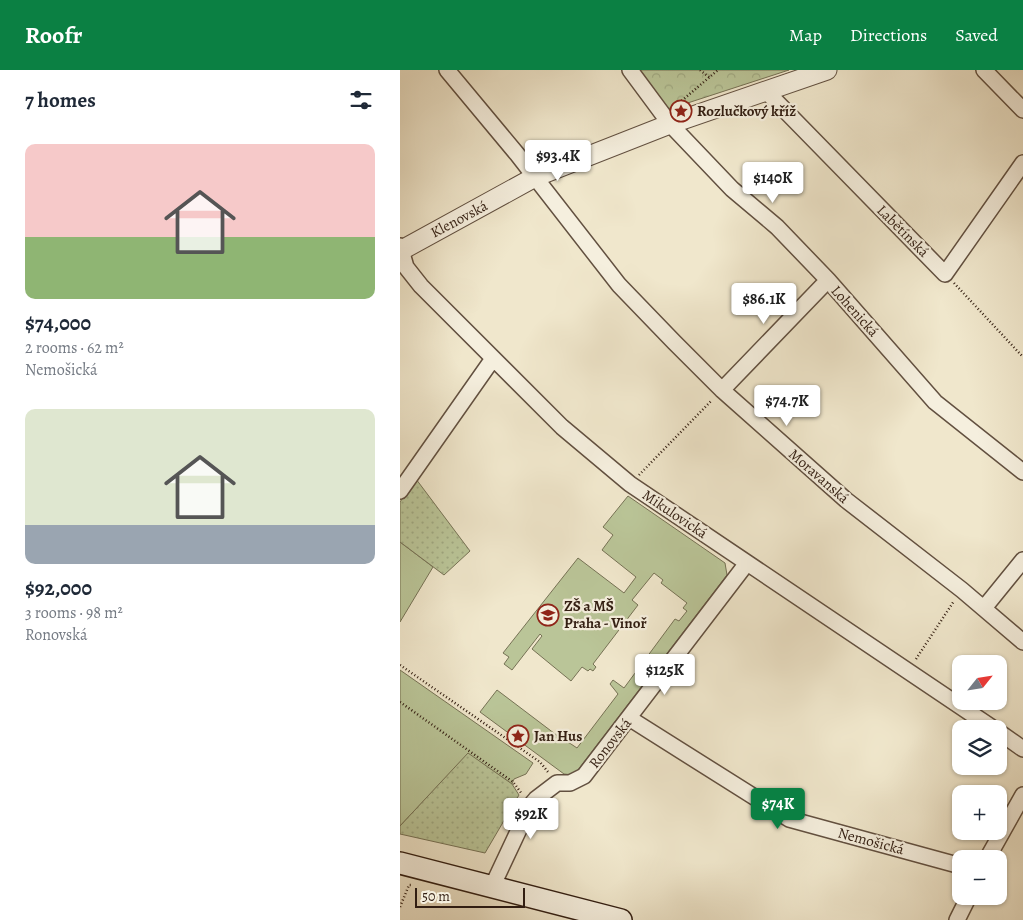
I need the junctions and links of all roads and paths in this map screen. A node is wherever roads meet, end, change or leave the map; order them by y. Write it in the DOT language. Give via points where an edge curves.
graph roads {
  1 [pos="447,70"];
  2 [pos="630,70"];
  3 [pos="700,70"];
  4 [pos="718,70"];
  5 [pos="826,70"];
  6 [pos="984,70"];
  7 [pos="710,78"];
  8 [pos="766,91"];
  9 [pos="1023,110"];
  10 [pos="671,116"];
  11 [pos="1023,163"];
  12 [pos="535,177"];
  13 [pos="401,249"];
  14 [pos="945,274"];
  15 [pos="828,280"];
  16 [pos="1023,357"];
  17 [pos="492,360"];
  18 [pos="722,390"];
  19 [pos="1023,472"];
  20 [pos="630,484"];
  21 [pos="400,491"];
  22 [pos="1023,560"];
  23 [pos="747,563"];
  24 [pos="962,590"];
  25 [pos="984,608"];
  26 [pos="1023,642"];
  27 [pos="400,665"];
  28 [pos="908,671"];
  29 [pos="400,702"];
  30 [pos="630,718"];
  31 [pos="981,720"];
  32 [pos="1007,738"];
  33 [pos="1023,749"];
  34 [pos="557,783"];
  35 [pos="1023,795"];
  36 [pos="530,806"];
  37 [pos="992,850"];
  38 [pos="400,863"];
  39 [pos="952,864"];
  40 [pos="492,887"];
  41 [pos="964,905"];
  42 [pos="621,920"];
  43 [pos="958,920"];
  1 -- 12 [label="street, Moravanská"];
  2 -- 10 [label="street, Lohenická"];
  3 -- 7 [label="path"];
  4 -- 7 [label="path"];
  5 -- 8 [label="street, Klenovská"];
  6 -- 9 [label="street"];
  7 -- 10 [label="path"];
  8 -- 10 [label="street, Klenovská"];
  8 -- 14 [label="street, Labětínská"];
  10 -- 12 [label="street, Klenovská"];
  10 -- 15 [label="street, Lohenická" via="732,188 777,227"];
  11 -- 14 [label="street"];
  12 -- 13 [label="street, Klenovská"];
  12 -- 18 [label="street, Moravanská" via="620,285"];
  13 -- 17 [label="street, Mikulovická" via="406,268 414,279"];
  14 -- 16 [label="path"];
  15 -- 18 [label="street"];
  15 -- 19 [label="street, Lohenická" via="935,402"];
  17 -- 20 [label="street, Mikulovická" via="562,427"];
  17 -- 21 [label="street"];
  18 -- 20 [label="path"];
  18 -- 24 [label="street, Moravanská" via="846,500"];
  20 -- 23 [label="street, Mikulovická"];
  22 -- 25 [label="street"];
  23 -- 28 [label="street, Mikulovická"];
  23 -- 30 [label="street, Ronovská"];
  24 -- 25 [label="street, Moravanská"];
  24 -- 28 [label="path"];
  25 -- 26 [label="street, Moravanská"];
  27 -- 34 [label="path" via="540,762"];
  28 -- 31 [label="street, Mikulovická"];
  29 -- 36 [label="path" via="513,782"];
  30 -- 34 [label="street, Ronovská" via="584,776"];
  30 -- 39 [label="street, Nemošická" via="789,819"];
  32 -- 33 [label="street"];
  34 -- 36 [label="street, Ronovská"];
  35 -- 37 [label="street"];
  36 -- 40 [label="street, Ronovská"];
  38 -- 40 [label="main road"];
  40 -- 42 [label="main road"];
  41 -- 43 [label="street"];
}
